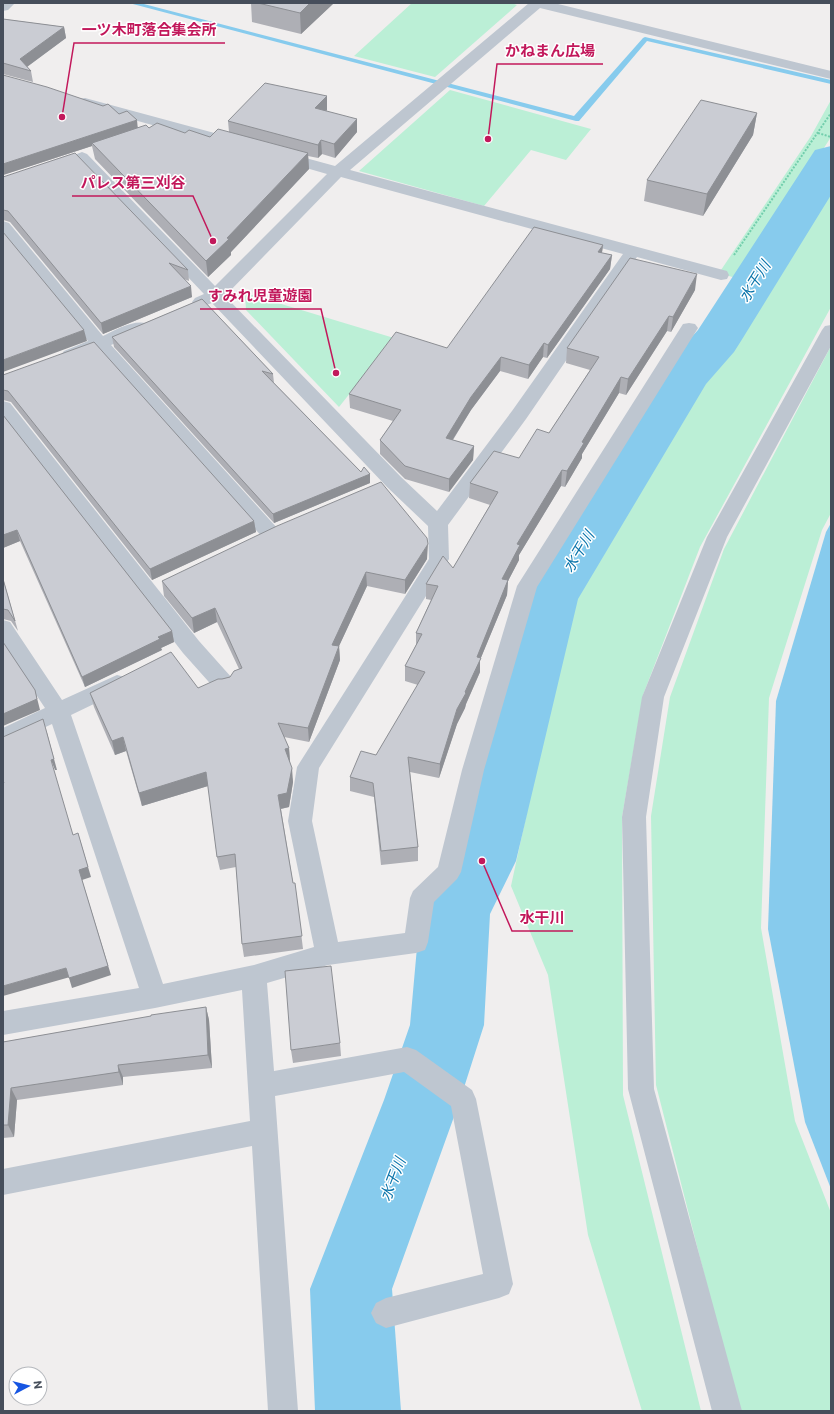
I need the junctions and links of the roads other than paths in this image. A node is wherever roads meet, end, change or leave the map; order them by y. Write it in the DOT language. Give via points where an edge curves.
graph roads {
  1 [pos="8,3"];
  2 [pos="3,7"];
  3 [pos="831,75"];
  4 [pos="72,98"];
  5 [pos="173,126"];
  6 [pos="152,133"];
  7 [pos="82,157"];
  8 [pos="338,172"];
  9 [pos="3,226"];
  10 [pos="634,251"];
  11 [pos="720,275"];
  12 [pos="215,296"];
  13 [pos="186,308"];
  14 [pos="157,320"];
  15 [pos="688,328"];
  16 [pos="831,330"];
  17 [pos="100,344"];
  18 [pos="55,360"];
  19 [pos="3,407"];
  20 [pos="438,524"];
  21 [pos="271,534"];
  22 [pos="3,628"];
  23 [pos="191,646"];
  24 [pos="170,657"];
  25 [pos="136,674"];
  26 [pos="224,684"];
  27 [pos="59,712"];
  28 [pos="3,738"];
  29 [pos="328,954"];
  30 [pos="254,976"];
  31 [pos="155,996"];
  32 [pos="3,1023"];
  33 [pos="261,1086"];
  34 [pos="265,1132"];
  35 [pos="3,1182"];
  36 [pos="386,1313"];
  37 [pos="283,1411"];
  38 [pos="727,1411"];
  1 -- 2 [label="street"];
  3 -- 8 [label="street" via="537,3"];
  4 -- 5 [label="street"];
  5 -- 6 [label="street"];
  5 -- 8 [label="street"];
  7 -- 12 [label="street"];
  8 -- 10 [label="street"];
  8 -- 12 [label="street"];
  9 -- 17 [label="street"];
  10 -- 11 [label="street"];
  10 -- 20 [label="street" via="519,415"];
  12 -- 13 [label="street"];
  12 -- 20 [label="street" via="387,485"];
  14 -- 17 [label="street"];
  15 -- 29 [label="street" via="527,586 473,770 449,872 422,898 416,942"];
  16 -- 38 [label="street" via="717,537 653,697 634,817 641,1089"];
  17 -- 18 [label="street"];
  17 -- 21 [label="street"];
  19 -- 23 [label="street" via="157,589"];
  20 -- 29 [label="street" via="439,559 308,767 300,821"];
  22 -- 27 [label="street"];
  23 -- 24 [label="street"];
  23 -- 26 [label="street"];
  25 -- 27 [label="street"];
  27 -- 28 [label="street"];
  27 -- 31 [label="street"];
  29 -- 30 [label="street"];
  30 -- 31 [label="street"];
  30 -- 33 [label="street"];
  31 -- 32 [label="street"];
  33 -- 34 [label="street"];
  33 -- 36 [label="street" via="407,1059 463,1099 499,1284"];
  34 -- 35 [label="street"];
  34 -- 37 [label="street"];
}
